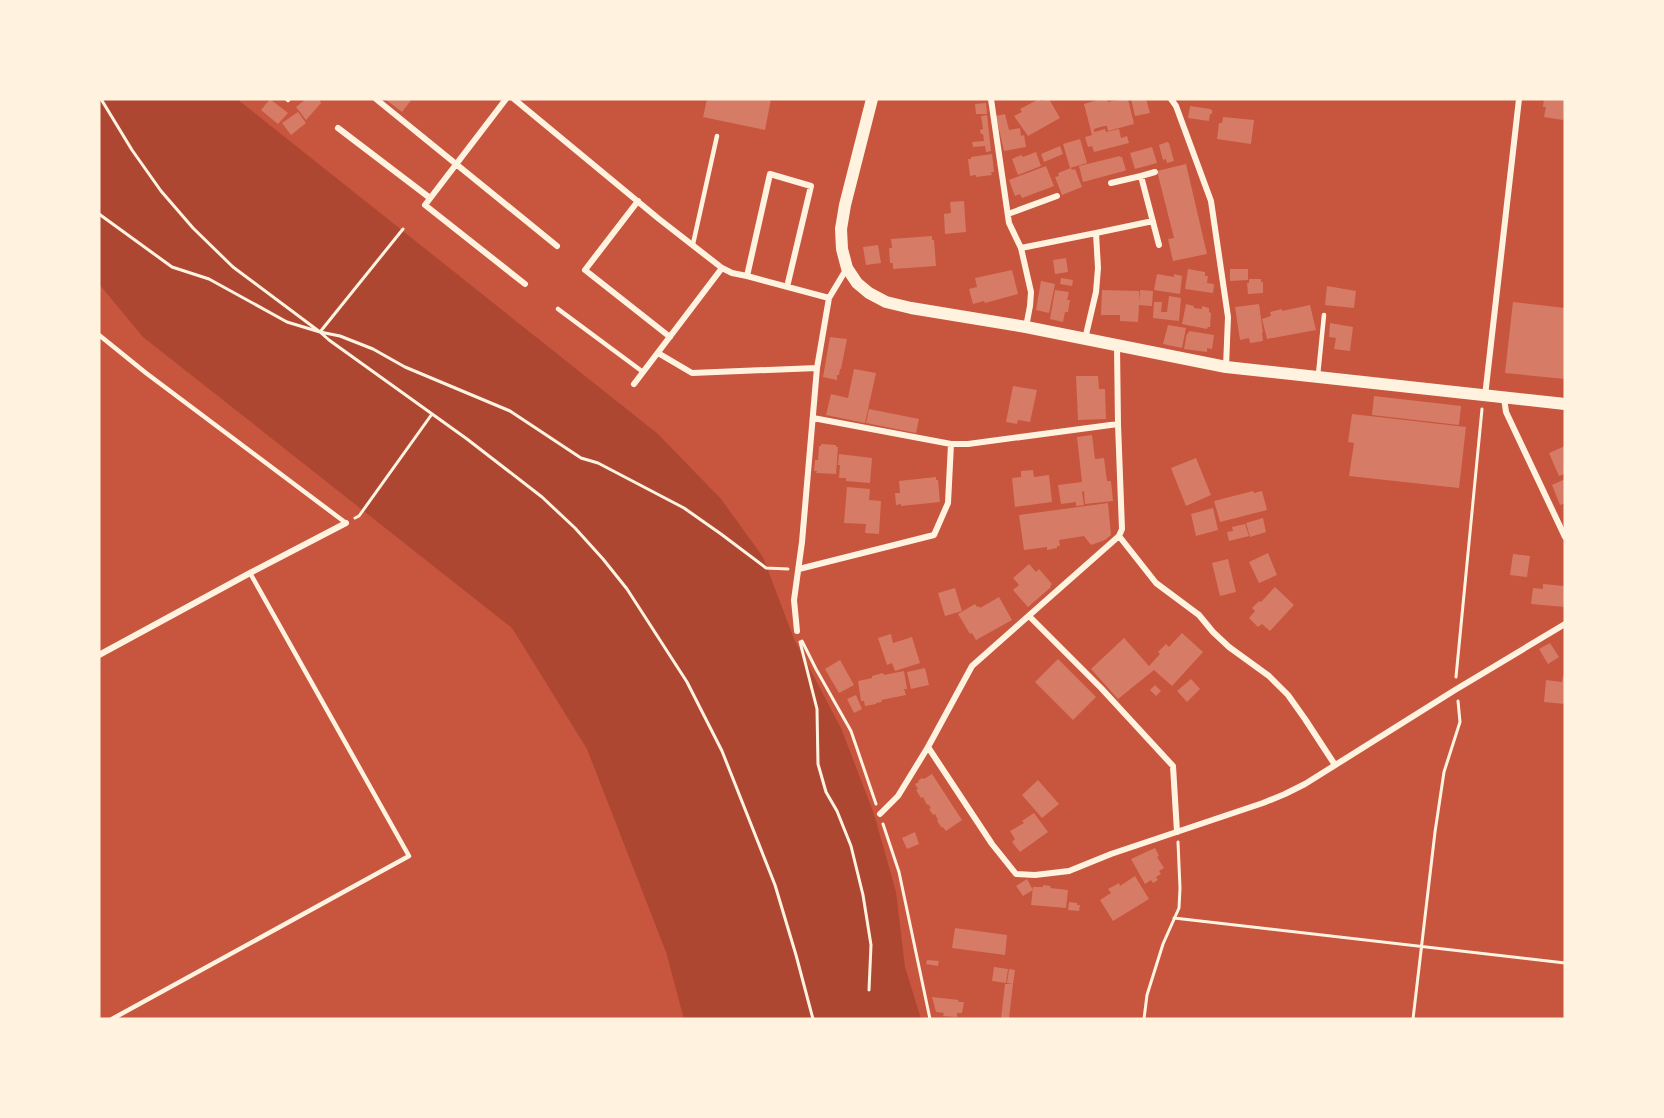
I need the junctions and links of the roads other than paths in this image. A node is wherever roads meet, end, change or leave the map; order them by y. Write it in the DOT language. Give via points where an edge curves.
graph roads {
  1 [pos="376,99"];
  2 [pos="507,99"];
  3 [pos="514,99"];
  4 [pos="872,99"];
  5 [pos="991,99"];
  6 [pos="1171,99"];
  7 [pos="1519,99"];
  8 [pos="338,128"];
  9 [pos="717,136"];
  10 [pos="457,164"];
  11 [pos="1155,172"];
  12 [pos="1141,176"];
  13 [pos="1111,183"];
  14 [pos="1058,196"];
  15 [pos="430,198"];
  16 [pos="638,201"];
  17 [pos="1008,214"];
  18 [pos="1153,221"];
  19 [pos="1096,233"];
  20 [pos="693,244"];
  21 [pos="1159,245"];
  22 [pos="557,246"];
  23 [pos="1021,248"];
  24 [pos="722,268"];
  25 [pos="847,268"];
  26 [pos="747,276"];
  27 [pos="525,284"];
  28 [pos="787,287"];
  29 [pos="829,298"];
  30 [pos="558,309"];
  31 [pos="1324,315"];
  32 [pos="1026,327"];
  33 [pos="99,335"];
  34 [pos="670,337"];
  35 [pos="1085,339"];
  36 [pos="1117,346"];
  37 [pos="658,353"];
  38 [pos="1226,367"];
  39 [pos="817,368"];
  40 [pos="643,372"];
  41 [pos="1318,378"];
  42 [pos="634,384"];
  43 [pos="1484,396"];
  44 [pos="1504,398"];
  45 [pos="1565,404"];
  46 [pos="813,418"];
  47 [pos="1118,424"];
  48 [pos="951,444"];
  49 [pos="346,523"];
  50 [pos="1119,536"];
  51 [pos="1565,537"];
  52 [pos="799,569"];
  53 [pos="250,573"];
  54 [pos="1029,616"];
  55 [pos="1565,624"];
  56 [pos="797,631"];
  57 [pos="99,655"];
  58 [pos="928,747"];
  59 [pos="1335,765"];
  60 [pos="880,814"];
  61 [pos="1177,832"];
  62 [pos="112,1019"];
  1 -- 10 [label="street"];
  2 -- 10 [label="street"];
  3 -- 16 [label="street"];
  4 -- 25 [label="main road" via="841,229"];
  5 -- 17 [label="street"];
  6 -- 38 [label="street" via="1211,201 1228,317"];
  7 -- 43 [label="street"];
  8 -- 15 [label="street"];
  9 -- 20 [label="lane"];
  10 -- 15 [label="street"];
  10 -- 22 [label="street"];
  11 -- 12 [label="street"];
  12 -- 13 [label="street"];
  12 -- 18 [label="street"];
  14 -- 17 [label="street"];
  15 -- 27 [label="street" via="425,205"];
  16 -- 20 [label="street"];
  16 -- 34 [label="street" via="585,270"];
  17 -- 23 [label="street"];
  18 -- 19 [label="street"];
  18 -- 21 [label="street"];
  19 -- 23 [label="street"];
  19 -- 35 [label="street" via="1096,292"];
  20 -- 24 [label="street"];
  23 -- 32 [label="street" via="1031,292"];
  24 -- 26 [label="street"];
  24 -- 34 [label="street"];
  25 -- 29 [label="street"];
  25 -- 32 [label="main road" via="857,283 886,302"];
  26 -- 28 [label="street"];
  26 -- 28 [label="street" via="770,174 812,186"];
  28 -- 29 [label="street"];
  29 -- 39 [label="street"];
  30 -- 40 [label="lane"];
  31 -- 41 [label="lane"];
  32 -- 35 [label="main road"];
  33 -- 49 [label="lane"];
  34 -- 37 [label="street"];
  35 -- 36 [label="main road"];
  36 -- 38 [label="main road"];
  36 -- 47 [label="street"];
  37 -- 39 [label="street" via="692,373"];
  37 -- 40 [label="street"];
  38 -- 41 [label="main road"];
  39 -- 46 [label="street"];
  40 -- 42 [label="street"];
  41 -- 43 [label="main road"];
  43 -- 44 [label="main road"];
  44 -- 45 [label="main road"];
  44 -- 51 [label="street" via="1506,412"];
  46 -- 48 [label="street"];
  46 -- 52 [label="street"];
  47 -- 48 [label="street"];
  47 -- 50 [label="street" via="1122,529"];
  48 -- 52 [label="street" via="948,503 934,535"];
  49 -- 53 [label="street"];
  50 -- 54 [label="street"];
  50 -- 59 [label="street" via="1156,583 1199,615 1229,647 1288,695"];
  52 -- 56 [label="street" via="794,600"];
  53 -- 57 [label="street"];
  53 -- 62 [label="lane" via="409,856"];
  54 -- 58 [label="street" via="972,666"];
  54 -- 61 [label="street" via="1173,766"];
  55 -- 59 [label="street"];
  58 -- 60 [label="street" via="898,796"];
  58 -- 61 [label="street" via="1016,874 1069,871"];
  59 -- 61 [label="street" via="1285,794"];
}
